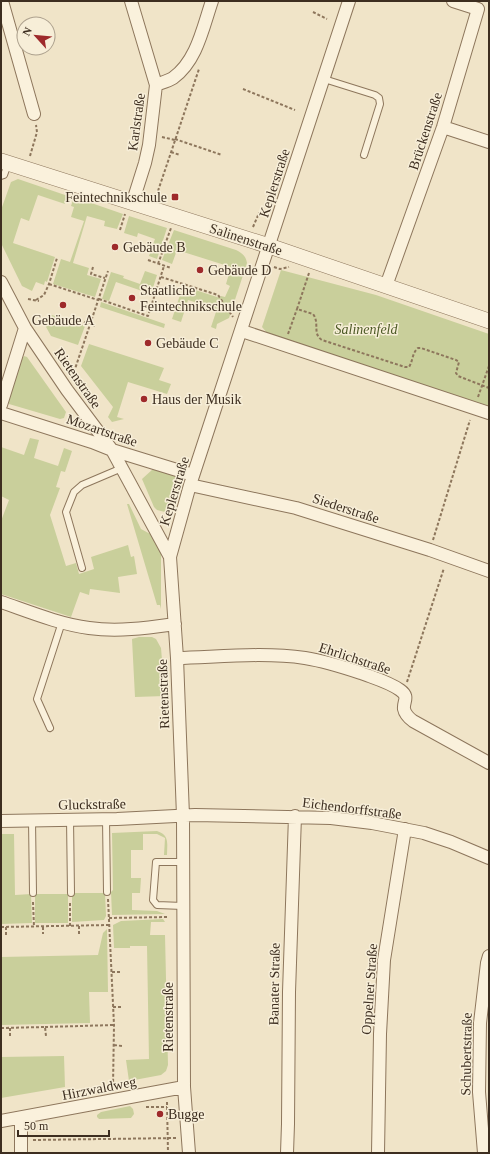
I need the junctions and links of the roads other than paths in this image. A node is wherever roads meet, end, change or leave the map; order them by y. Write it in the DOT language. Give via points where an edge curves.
graph roads {
  1 [pos="2,1"];
  2 [pos="131,1"];
  3 [pos="212,1"];
  4 [pos="349,1"];
  5 [pos="452,1"];
  6 [pos="324,79"];
  7 [pos="156,85"];
  8 [pos="34,114"];
  9 [pos="443,127"];
  10 [pos="489,142"];
  11 [pos="364,155"];
  12 [pos="4,167"];
  13 [pos="133,201"];
  14 [pos="269,246"];
  15 [pos="1,282"];
  16 [pos="386,286"];
  17 [pos="489,320"];
  18 [pos="25,328"];
  19 [pos="242,331"];
  20 [pos="1,406"];
  21 [pos="1,413"];
  22 [pos="489,413"];
  23 [pos="112,450"];
  24 [pos="122,468"];
  25 [pos="192,480"];
  26 [pos="170,557"];
  27 [pos="82,568"];
  28 [pos="489,571"];
  29 [pos="1,602"];
  30 [pos="62,622"];
  31 [pos="175,624"];
  32 [pos="177,658"];
  33 [pos="50,728"];
  34 [pos="489,763"];
  35 [pos="183,816"];
  36 [pos="295,816"];
  37 [pos="70,819"];
  38 [pos="106,819"];
  39 [pos="32,820"];
  40 [pos="1,821"];
  41 [pos="405,830"];
  42 [pos="489,858"];
  43 [pos="183,862"];
  44 [pos="108,894"];
  45 [pos="33,895"];
  46 [pos="71,895"];
  47 [pos="183,906"];
  48 [pos="489,956"];
  49 [pos="184,1087"];
  50 [pos="21,1118"];
  51 [pos="1,1121"];
  52 [pos="21,1153"];
  53 [pos="189,1153"];
  54 [pos="287,1153"];
  55 [pos="378,1153"];
  56 [pos="484,1153"];
  1 -- 8 [label="street"];
  2 -- 7 [label="street, Karlstraße"];
  3 -- 7 [label="street" via="186,66 172,78"];
  4 -- 6 [label="street, Keplerstraße"];
  5 -- 9 [label="street, Brückenstraße" via="478,9"];
  6 -- 11 [label="lane" via="379,98 380,104"];
  6 -- 14 [label="street, Keplerstraße"];
  7 -- 13 [label="street, Karlstraße" via="149,145"];
  9 -- 10 [label="street"];
  9 -- 16 [label="street, Brückenstraße"];
  12 -- 13 [label="street, Salinenstraße" via="26,169"];
  13 -- 14 [label="street, Salinenstraße"];
  14 -- 16 [label="street, Salinenstraße"];
  14 -- 19 [label="street, Keplerstraße"];
  15 -- 18 [label="street, Rietenstraße"];
  16 -- 17 [label="street, Salinenstraße"];
  18 -- 20 [label="street"];
  18 -- 23 [label="street, Rietenstraße"];
  19 -- 22 [label="street"];
  19 -- 25 [label="street, Keplerstraße"];
  21 -- 23 [label="street, Mozartstraße"];
  23 -- 24 [label="street, Rietenstraße"];
  23 -- 25 [label="street, Mozartstraße"];
  24 -- 26 [label="street, Rietenstraße"];
  24 -- 27 [label="lane" via="82,485 74,492 66,512"];
  25 -- 26 [label="street, Keplerstraße"];
  25 -- 28 [label="street, Siederstraße" via="296,508"];
  26 -- 31 [label="street, Rietenstraße"];
  29 -- 30 [label="street"];
  30 -- 31 [label="street" via="89,628 125,630"];
  30 -- 33 [label="lane" via="37,699"];
  31 -- 32 [label="street, Rietenstraße"];
  32 -- 34 [label="street, Ehrlichstraße" via="273,655 331,663 355,671 400,690 405,695 404,708 407,716 412,721"];
  32 -- 35 [label="street, Rietenstraße"];
  35 -- 36 [label="street, Eichendorffstraße"];
  35 -- 38 [label="street, Gluckstraße"];
  35 -- 43 [label="street, Rietenstraße"];
  36 -- 41 [label="street, Eichendorffstraße" via="372,823"];
  36 -- 54 [label="street, Banater Straße"];
  37 -- 38 [label="street, Gluckstraße"];
  37 -- 39 [label="street, Gluckstraße"];
  37 -- 46 [label="lane"];
  38 -- 44 [label="lane"];
  39 -- 40 [label="street, Gluckstraße"];
  39 -- 45 [label="lane"];
  41 -- 42 [label="street, Eichendorffstraße" via="451,842"];
  41 -- 55 [label="street, Oppelner Straße" via="384,960"];
  43 -- 47 [label="street, Rietenstraße"];
  43 -- 47 [label="lane" via="156,862 153,900 157,904"];
  47 -- 49 [label="street, Rietenstraße"];
  48 -- 56 [label="street, Schubertstraße" via="480,1023 479,1092"];
  49 -- 50 [label="street, Hirzwaldweg"];
  49 -- 53 [label="street, Rietenstraße"];
  50 -- 51 [label="street, Hirzwaldweg"];
  50 -- 52 [label="street"];
}
